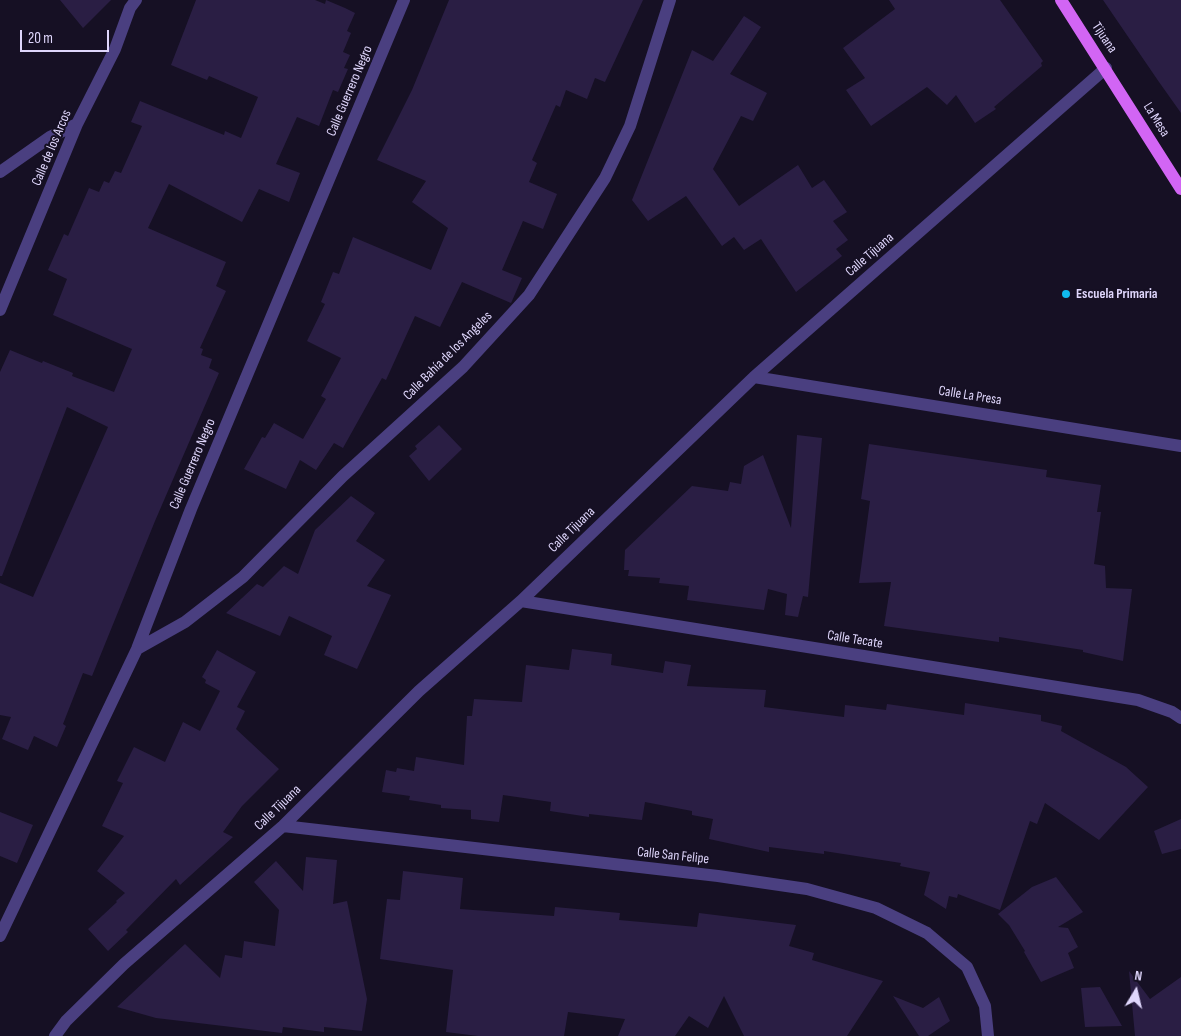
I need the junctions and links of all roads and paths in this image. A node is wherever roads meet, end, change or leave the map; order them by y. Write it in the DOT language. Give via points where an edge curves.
graph roads {
  1 [pos="136,0"];
  2 [pos="404,0"];
  3 [pos="670,0"];
  4 [pos="1061,0"];
  5 [pos="1106,68"];
  6 [pos="77,124"];
  7 [pos="0,172"];
  8 [pos="1181,189"];
  9 [pos="0,310"];
  10 [pos="754,377"];
  11 [pos="1181,446"];
  12 [pos="521,601"];
  13 [pos="137,649"];
  14 [pos="1181,718"];
  15 [pos="283,826"];
  16 [pos="0,936"];
  17 [pos="66,1021"];
  18 [pos="55,1036"];
  19 [pos="66,1036"];
  20 [pos="988,1036"];
  1 -- 6 [label="street, Calle de los Arcos" via="130,8 116,49"];
  2 -- 13 [label="street, Calle Guerrero Negro" via="194,500"];
  3 -- 13 [label="street, Calle Bahía de los Angeles" via="630,126 605,178 529,295 463,367 343,476 243,577 185,622"];
  4 -- 5 [label="main road, Tijuana"];
  5 -- 8 [label="main road, La Mesa"];
  5 -- 10 [label="street, Calle Tijuana"];
  6 -- 7 [label="street" via="50,137"];
  6 -- 9 [label="street, Calle de los Arcos"];
  10 -- 11 [label="street, Calle La Presa"];
  10 -- 12 [label="street, Calle Tijuana"];
  12 -- 14 [label="street, Calle Tecate" via="1138,700"];
  12 -- 15 [label="street, Calle Tijuana" via="418,691"];
  13 -- 16 [label="street, Calle Guerrero Negro"];
  15 -- 17 [label="street, Calle Tijuana" via="124,964"];
  15 -- 20 [label="street, Calle San Felipe" via="807,888 876,908 927,933 967,967 985,1006"];
  17 -- 18 [label="street, Calle Tijuana"];
  17 -- 19 [label="street"];
}
